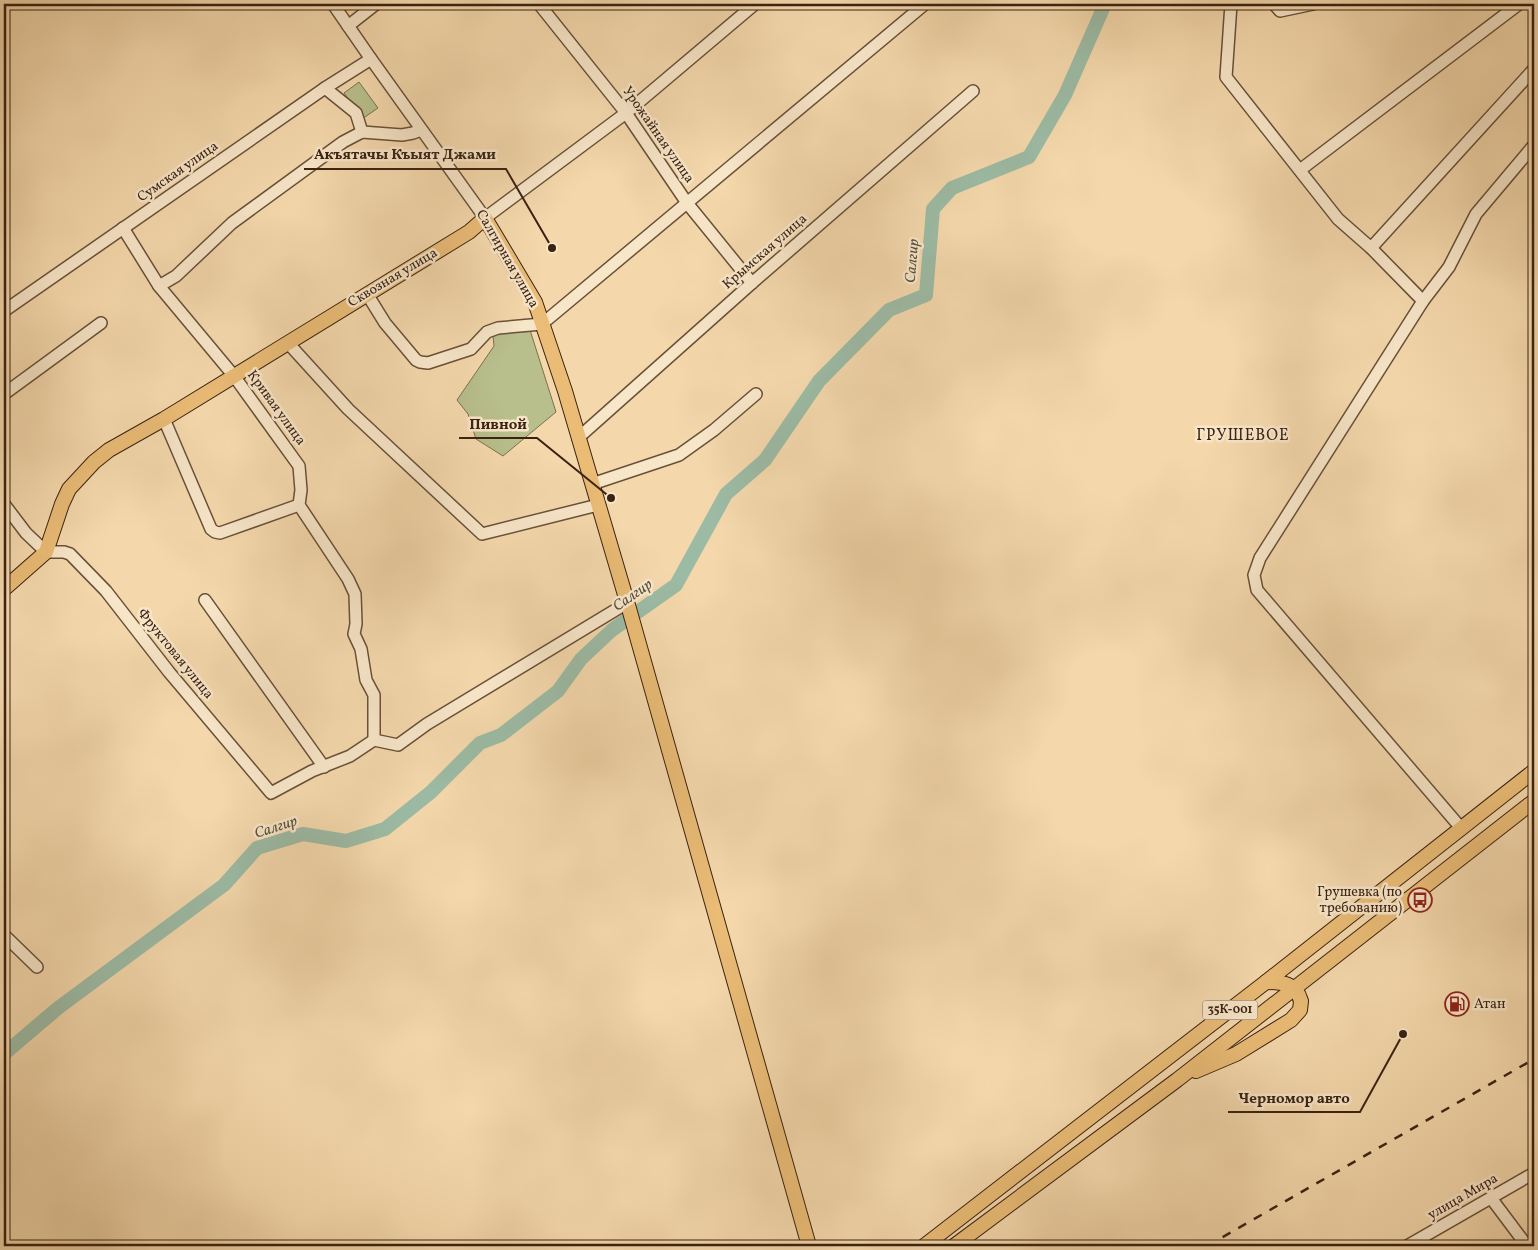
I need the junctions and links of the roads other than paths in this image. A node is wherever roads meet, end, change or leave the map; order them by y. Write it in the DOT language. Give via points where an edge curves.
graph roads {
  1 [pos="333,4"];
  2 [pos="376,4"];
  3 [pos="755,4"];
  4 [pos="925,4"];
  5 [pos="1231,4"];
  6 [pos="1274,4"];
  7 [pos="1313,4"];
  8 [pos="1519,4"];
  9 [pos="545,6"];
  10 [pos="348,26"];
  11 [pos="371,60"];
  12 [pos="1534,69"];
  13 [pos="325,88"];
  14 [pos="973,91"];
  15 [pos="626,113"];
  16 [pos="421,130"];
  17 [pos="362,132"];
  18 [pos="1534,146"];
  19 [pos="1300,170"];
  20 [pos="687,203"];
  21 [pos="485,218"];
  22 [pos="123,228"];
  23 [pos="1371,248"];
  24 [pos="752,284"];
  25 [pos="159,286"];
  26 [pos="367,294"];
  27 [pos="1423,301"];
  28 [pos="4,311"];
  29 [pos="101,323"];
  30 [pos="542,324"];
  31 [pos="288,343"];
  32 [pos="234,376"];
  33 [pos="4,394"];
  34 [pos="756,394"];
  35 [pos="164,418"];
  36 [pos="578,438"];
  37 [pos="592,484"];
  38 [pos="4,504"];
  39 [pos="299,505"];
  40 [pos="598,505"];
  41 [pos="46,552"];
  42 [pos="5,586"];
  43 [pos="205,600"];
  44 [pos="627,604"];
  45 [pos="374,740"];
  46 [pos="324,767"];
  47 [pos="1534,771"];
  48 [pos="1534,801"];
  49 [pos="1461,828"];
  50 [pos="4,934"];
  51 [pos="37,967"];
  52 [pos="1266,982"];
  53 [pos="1297,992"];
  54 [pos="1177,1080"];
  55 [pos="1534,1173"];
  56 [pos="1491,1198"];
  57 [pos="809,1246"];
  58 [pos="924,1246"];
  59 [pos="954,1246"];
  60 [pos="1407,1246"];
  61 [pos="1527,1246"];
  1 -- 10 [label="street, Салгирная улица"];
  2 -- 10 [label="street"];
  3 -- 15 [label="street, Сквозная улица"];
  4 -- 20 [label="street"];
  5 -- 19 [label="street" via="1226,77"];
  6 -- 7 [label="street" via="1280,11"];
  8 -- 19 [label="street"];
  9 -- 15 [label="street, Урожайная улица"];
  10 -- 11 [label="street, Салгирная улица"];
  11 -- 13 [label="street, Сумская улица"];
  11 -- 16 [label="street, Салгирная улица"];
  12 -- 23 [label="street"];
  13 -- 17 [label="street" via="356,113"];
  13 -- 22 [label="street, Сумская улица"];
  14 -- 24 [label="street, Крымская улица"];
  15 -- 20 [label="street, Урожайная улица"];
  15 -- 21 [label="street, Сквозная улица"];
  16 -- 17 [label="street" via="402,135"];
  16 -- 21 [label="street, Салгирная улица"];
  17 -- 25 [label="street" via="343,142 232,223 176,276"];
  18 -- 27 [label="street" via="1476,214 1449,267"];
  19 -- 23 [label="street" via="1338,219"];
  20 -- 24 [label="street, Урожайная улица"];
  20 -- 30 [label="street"];
  21 -- 26 [label="main road, Сквозная улица" via="469,232"];
  21 -- 30 [label="main road, Салгирная улица" via="535,302"];
  22 -- 25 [label="street, Кривая улица"];
  22 -- 28 [label="street, Сумская улица"];
  23 -- 27 [label="street"];
  24 -- 36 [label="street, Крымская улица"];
  25 -- 32 [label="street, Кривая улица"];
  26 -- 30 [label="street" via="385,323 420,362 428,363 471,349 487,332 498,328"];
  26 -- 31 [label="main road, Сквозная улица"];
  27 -- 49 [label="street" via="1260,558 1254,582 1257,590"];
  29 -- 33 [label="street"];
  30 -- 36 [label="main road, Салгирная улица"];
  31 -- 32 [label="main road, Сквозная улица"];
  31 -- 40 [label="street" via="348,409 482,534"];
  32 -- 35 [label="main road, Сквозная улица"];
  32 -- 39 [label="street, Кривая улица" via="299,466"];
  34 -- 37 [label="street" via="679,455"];
  35 -- 39 [label="street" via="215,532"];
  35 -- 41 [label="main road, Сквозная улица" via="110,450 81,474 62,504"];
  36 -- 37 [label="main road, Салгирная улица"];
  37 -- 40 [label="main road, Салгирная улица"];
  38 -- 41 [label="street" via="26,533"];
  39 -- 45 [label="street" via="355,594 354,634 361,650 366,680 374,695"];
  40 -- 44 [label="main road, Салгирная улица"];
  41 -- 42 [label="main road"];
  41 -- 46 [label="street, Фруктовая улица" via="70,554 106,591 271,793"];
  43 -- 46 [label="street"];
  44 -- 45 [label="street" via="398,745"];
  44 -- 57 [label="main road, Салгирная улица"];
  45 -- 46 [label="street" via="350,756"];
  47 -- 49 [label="main road, 35К-001"];
  48 -- 53 [label="main road" via="1312,974"];
  49 -- 52 [label="main road, 35К-001"];
  50 -- 51 [label="street"];
  52 -- 53 [label="main road" via="1280,982"];
  52 -- 58 [label="main road, 35К-001"];
  53 -- 54 [label="main road, 35К-001"];
  53 -- 54 [label="main road" via="1300,1010 1291,1020 1236,1054"];
  54 -- 59 [label="main road, 35К-001"];
  55 -- 56 [label="street, улица Мира"];
  56 -- 60 [label="street, улица Мира"];
  56 -- 61 [label="street"];
}
